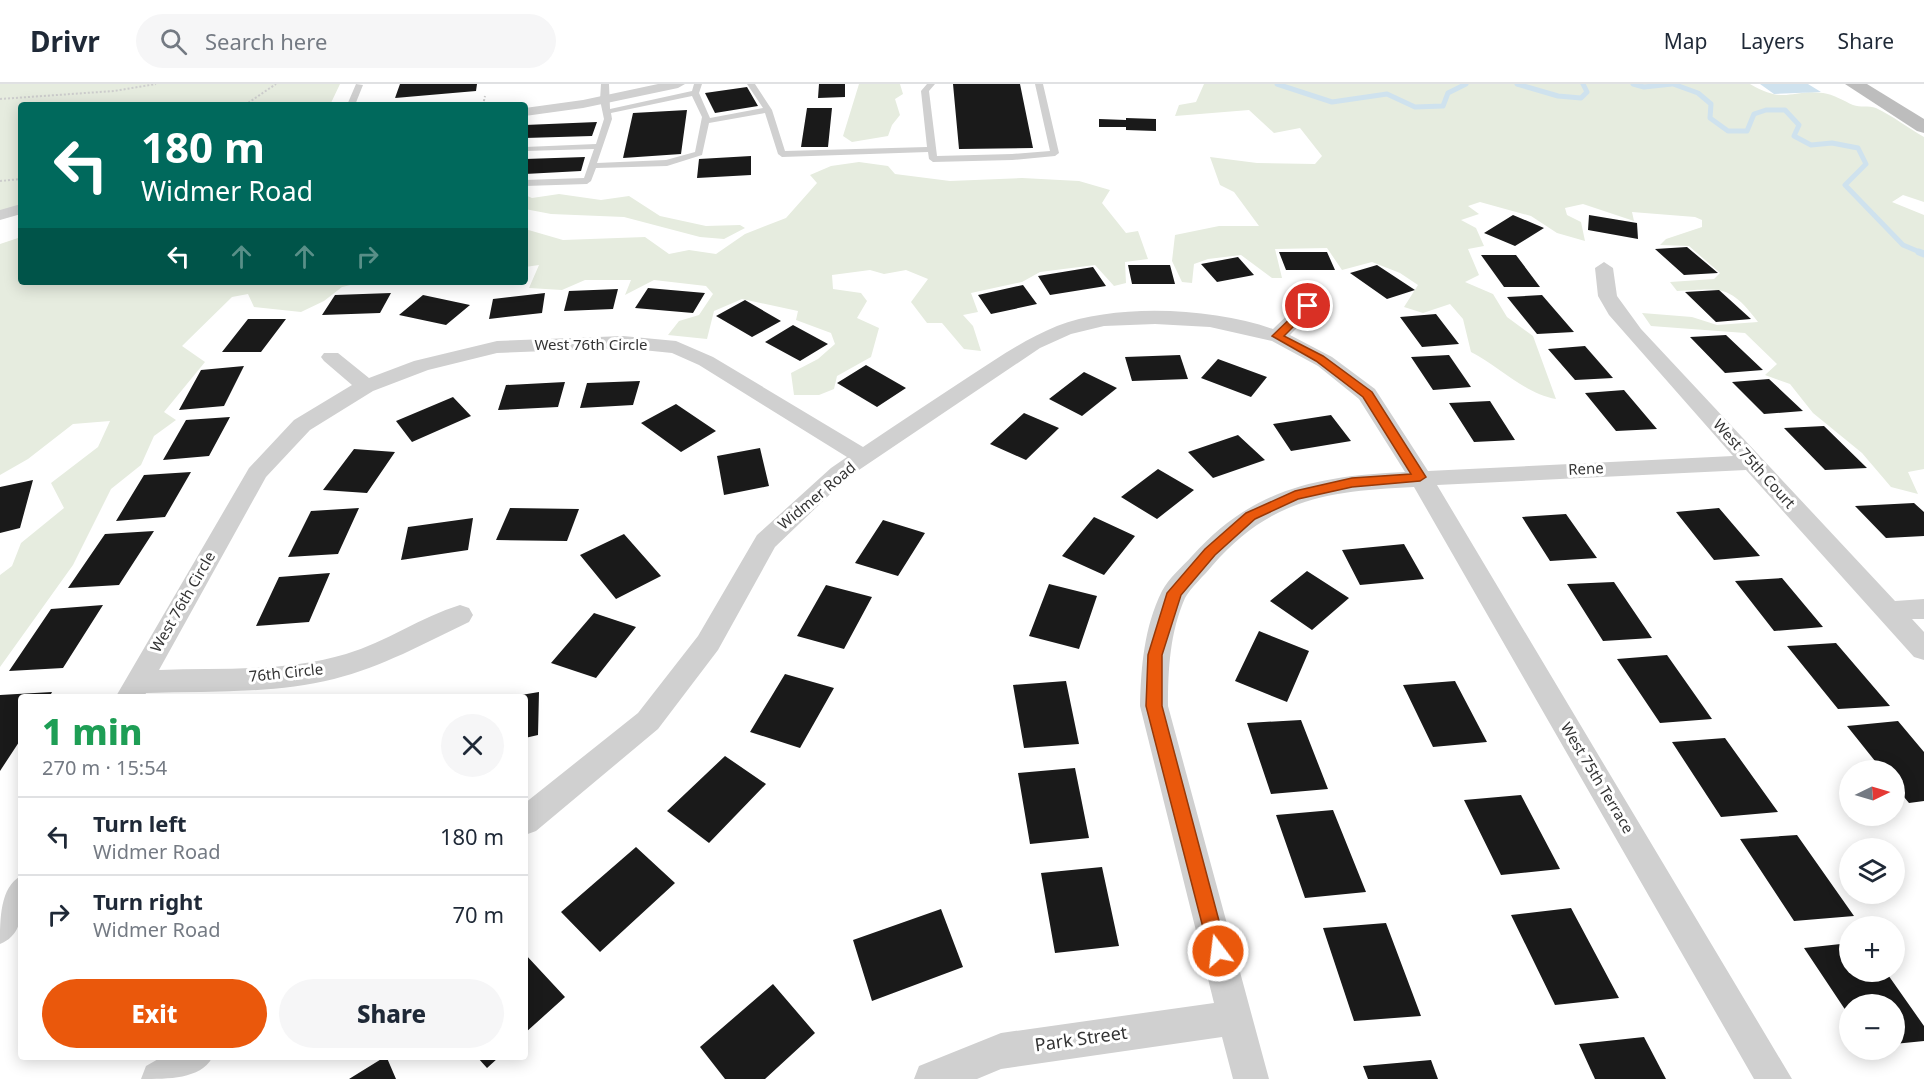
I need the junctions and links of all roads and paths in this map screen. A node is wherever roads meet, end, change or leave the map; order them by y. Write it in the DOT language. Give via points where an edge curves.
graph roads {
  1 [pos="156,84"];
  2 [pos="276,84"];
  3 [pos="605,84"];
  4 [pos="678,84"];
  5 [pos="751,84"];
  6 [pos="931,84"];
  7 [pos="1039,84"];
  8 [pos="1854,84"];
  9 [pos="1876,84"];
  10 [pos="359,85"];
  11 [pos="696,88"];
  12 [pos="485,96"];
  13 [pos="0,99"];
  14 [pos="249,102"];
  15 [pos="352,102"];
  16 [pos="484,102"];
  17 [pos="605,106"];
  18 [pos="768,110"];
  19 [pos="528,112"];
  20 [pos="1924,114"];
  21 [pos="705,121"];
  22 [pos="1924,127"];
  23 [pos="599,146"];
  24 [pos="528,149"];
  25 [pos="932,149"];
  26 [pos="592,166"];
  27 [pos="18,179"];
  28 [pos="0,181"];
  29 [pos="528,183"];
  30 [pos="18,210"];
  31 [pos="0,215"];
  32 [pos="1604,268"];
  33 [pos="1308,306"];
  34 [pos="1277,336"];
  35 [pos="331,357"];
  36 [pos="366,386"];
  37 [pos="863,458"];
  38 [pos="1753,462"];
  39 [pos="1420,477"];
  40 [pos="1924,609"];
  41 [pos="1888,611"];
  42 [pos="460,615"];
  43 [pos="1924,650"];
  44 [pos="133,690"];
  45 [pos="528,819"];
  46 [pos="18,896"];
  47 [pos="0,928"];
  48 [pos="1235,1018"];
  49 [pos="191,1060"];
  50 [pos="159,1079"];
  51 [pos="932,1079"];
  52 [pos="1251,1079"];
  53 [pos="1774,1079"];
  1 -- 13 [label="path"];
  2 -- 14 [label="path"];
  3 -- 17 [label="lane"];
  4 -- 17 [label="street"];
  5 -- 18 [label="lane"];
  6 -- 25 [label="lane" via="925,91"];
  7 -- 25 [label="lane" via="1055,153 933,159"];
  8 -- 22 [label="main road"];
  9 -- 20 [label="main road"];
  10 -- 15 [label="lane"];
  11 -- 17 [label="lane"];
  11 -- 21 [label="lane"];
  12 -- 16 [label="path"];
  17 -- 19 [label="street"];
  17 -- 23 [label="lane" via="608,119"];
  18 -- 21 [label="lane"];
  18 -- 25 [label="lane" via="782,154"];
  21 -- 26 [label="lane" via="699,153 667,163"];
  23 -- 24 [label="lane"];
  23 -- 26 [label="lane"];
  26 -- 29 [label="lane" via="587,181"];
  27 -- 28 [label="path"];
  30 -- 31 [label="street"];
  32 -- 38 [label="street, West 75th Court" via="1603,286 1634,333"];
  33 -- 34 [label="street"];
  34 -- 37 [label="street, Widmer Road" via="1173,318 1112,319 1083,324 1033,344"];
  34 -- 39 [label="street, Widmer Road" via="1320,358 1368,395"];
  35 -- 36 [label="street"];
  36 -- 37 [label="street, West 76th Circle" via="421,365 497,347 623,342 676,347 706,361"];
  36 -- 44 [label="street, West 76th Circle" via="303,425 257,473"];
  37 -- 45 [label="street, Widmer Road" via="839,473 766,540 708,643 648,721"];
  38 -- 39 [label="street, Rene"];
  38 -- 41 [label="street, West 75th Court"];
  39 -- 48 [label="street, Rene" via="1352,482 1306,493 1251,516 1210,552 1174,593 1155,655 1154,706"];
  39 -- 53 [label="street, West 75th Terrace"];
  40 -- 41 [label="street"];
  41 -- 43 [label="street, West 75th Court"];
  42 -- 44 [label="street, 76th Circle" via="381,653 334,668"];
  46 -- 47 [label="street"];
  48 -- 51 [label="street, Park Street" via="1001,1051"];
  48 -- 52 [label="street, Rene"];
  49 -- 50 [label="street"];
}
